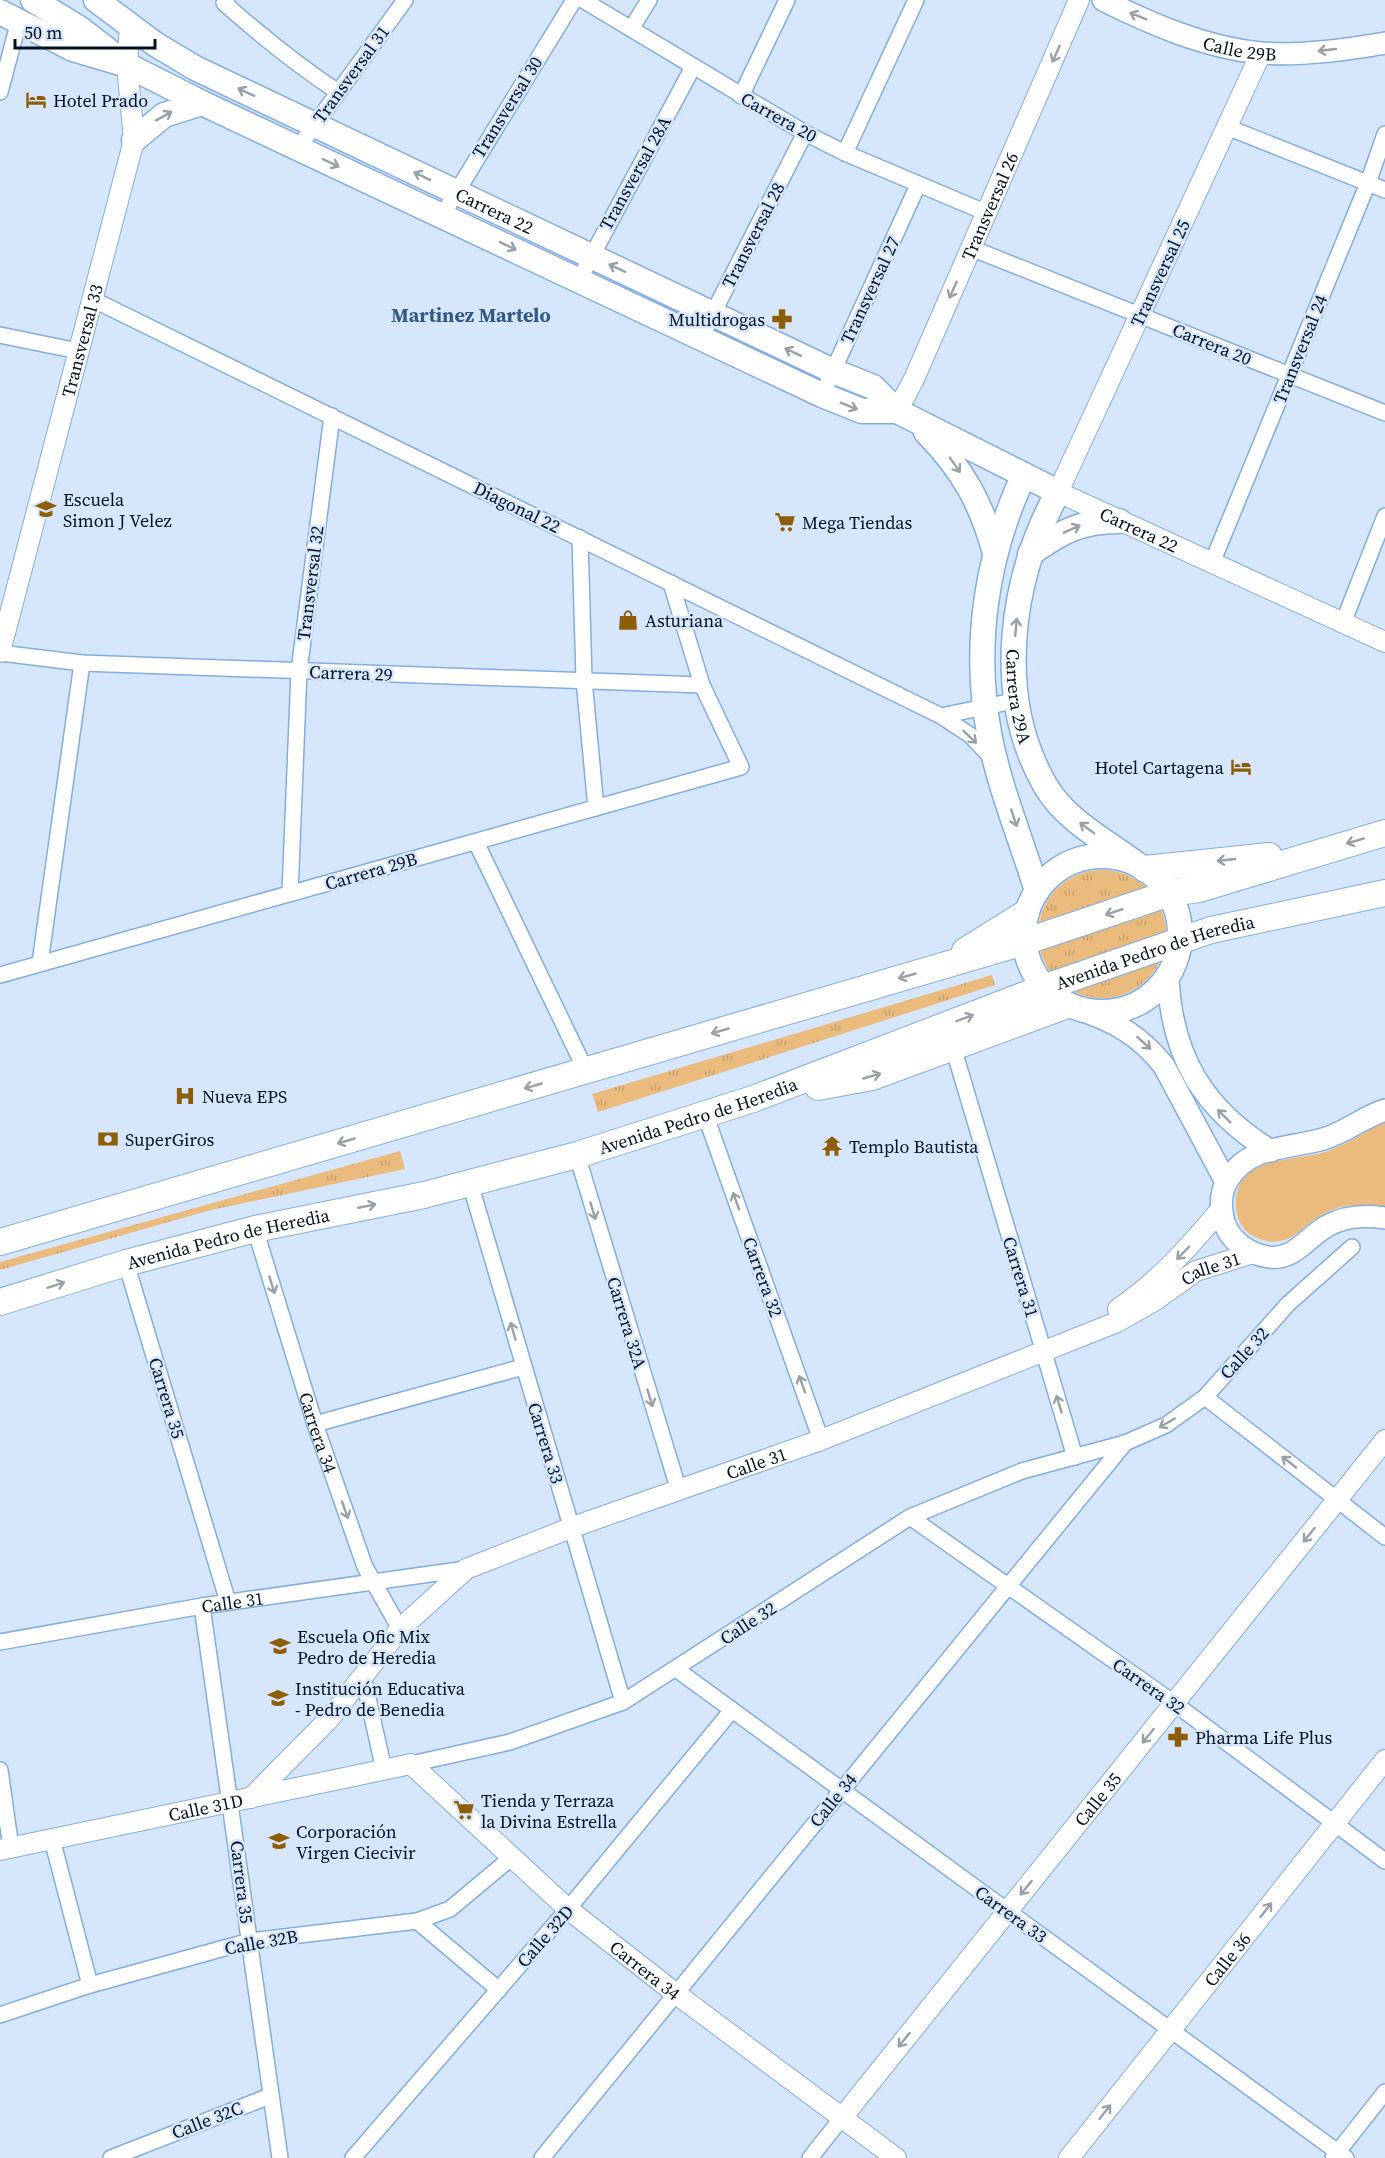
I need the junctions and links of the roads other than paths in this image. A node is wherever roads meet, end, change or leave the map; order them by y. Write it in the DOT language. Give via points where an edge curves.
graph roads {
  1 [pos="33,0"];
  2 [pos="96,0"];
  3 [pos="405,0"];
  4 [pos="574,0"];
  5 [pos="583,0"];
  6 [pos="649,0"];
  7 [pos="787,0"];
  8 [pos="916,0"];
  9 [pos="1079,0"];
  10 [pos="1103,0"];
  11 [pos="224,1"];
  12 [pos="0,6"];
  13 [pos="14,11"];
  14 [pos="130,26"];
  15 [pos="631,29"];
  16 [pos="1385,43"];
  17 [pos="1261,53"];
  18 [pos="127,65"];
  19 [pos="693,67"];
  20 [pos="0,92"];
  21 [pos="338,92"];
  22 [pos="741,96"];
  23 [pos="202,103"];
  24 [pos="315,124"];
  25 [pos="1227,127"];
  26 [pos="805,133"];
  27 [pos="1385,134"];
  28 [pos="134,140"];
  29 [pos="298,148"];
  30 [pos="845,153"];
  31 [pos="1368,183"];
  32 [pos="918,184"];
  33 [pos="1385,190"];
  34 [pos="455,192"];
  35 [pos="987,213"];
  36 [pos="442,216"];
  37 [pos="971,248"];
  38 [pos="590,255"];
  39 [pos="579,280"];
  40 [pos="92,299"];
  41 [pos="713,314"];
  42 [pos="1141,316"];
  43 [pos="0,335"];
  44 [pos="701,337"];
  45 [pos="78,351"];
  46 [pos="833,371"];
  47 [pos="1289,375"];
  48 [pos="822,395"];
  49 [pos="897,411"];
  50 [pos="1385,413"];
  51 [pos="332,417"];
  52 [pos="1024,475"];
  53 [pos="1058,492"];
  54 [pos="1385,516"];
  55 [pos="1119,521"];
  56 [pos="580,538"];
  57 [pos="995,553"];
  58 [pos="1030,554"];
  59 [pos="1212,563"];
  60 [pos="671,583"];
  61 [pos="1343,623"];
  62 [pos="1385,642"];
  63 [pos="0,652"];
  64 [pos="82,663"];
  65 [pos="299,671"];
  66 [pos="584,680"];
  67 [pos="702,685"];
  68 [pos="1018,700"];
  69 [pos="985,707"];
  70 [pos="940,716"];
  71 [pos="996,762"];
  72 [pos="596,808"];
  73 [pos="1385,833"];
  74 [pos="476,842"];
  75 [pos="1326,850"];
  76 [pos="1140,865"];
  77 [pos="1385,893"];
  78 [pos="290,894"];
  79 [pos="1170,894"];
  80 [pos="1032,902"];
  81 [pos="1023,942"];
  82 [pos="1175,960"];
  83 [pos="40,963"];
  84 [pos="940,967"];
  85 [pos="0,975"];
  86 [pos="1043,987"];
  87 [pos="1073,1008"];
  88 [pos="953,1047"];
  89 [pos="586,1071"];
  90 [pos="753,1099"];
  91 [pos="1381,1109"];
  92 [pos="705,1114"];
  93 [pos="1270,1151"];
  94 [pos="577,1155"];
  95 [pos="1226,1182"];
  96 [pos="470,1183"];
  97 [pos="1221,1209"];
  98 [pos="1385,1218"];
  99 [pos="255,1229"];
  100 [pos="0,1242"];
  101 [pos="1352,1247"];
  102 [pos="1253,1253"];
  103 [pos="126,1263"];
  104 [pos="0,1302"];
  105 [pos="1044,1352"];
  106 [pos="523,1367"];
  107 [pos="1205,1397"];
  108 [pos="315,1424"];
  109 [pos="821,1440"];
  110 [pos="1385,1440"];
  111 [pos="1125,1443"];
  112 [pos="1075,1457"];
  113 [pos="679,1491"];
  114 [pos="1337,1499"];
  115 [pos="910,1517"];
  116 [pos="573,1527"];
  117 [pos="1385,1537"];
  118 [pos="466,1569"];
  119 [pos="372,1581"];
  120 [pos="1007,1587"];
  121 [pos="228,1602"];
  122 [pos="202,1606"];
  123 [pos="400,1629"];
  124 [pos="0,1642"];
  125 [pos="676,1669"];
  126 [pos="363,1676"];
  127 [pos="623,1701"];
  128 [pos="1174,1703"];
  129 [pos="732,1710"];
  130 [pos="1385,1760"];
  131 [pos="411,1764"];
  132 [pos="0,1770"];
  133 [pos="384,1770"];
  134 [pos="841,1790"];
  135 [pos="251,1798"];
  136 [pos="232,1803"];
  137 [pos="1335,1823"];
  138 [pos="52,1839"];
  139 [pos="6,1849"];
  140 [pos="511,1858"];
  141 [pos="1385,1861"];
  142 [pos="568,1909"];
  143 [pos="1008,1911"];
  144 [pos="417,1922"];
  145 [pos="250,1941"];
  146 [pos="90,1985"];
  147 [pos="499,1990"];
  148 [pos="675,1993"];
  149 [pos="0,2015"];
  150 [pos="1171,2030"];
  151 [pos="270,2096"];
  152 [pos="1382,2102"];
  153 [pos="841,2119"];
  154 [pos="1339,2156"];
  155 [pos="111,2158"];
  156 [pos="280,2158"];
  157 [pos="353,2158"];
  158 [pos="542,2158"];
  159 [pos="810,2158"];
  160 [pos="896,2158"];
  161 [pos="1069,2158"];
  1 -- 18 [label="main road, Carrera 22" via="80,28"];
  2 -- 14 [label="main road, Carrera 22"];
  3 -- 21 [label="street, Transversal 31"];
  4 -- 34 [label="street, Transversal 30"];
  5 -- 15 [label="street, Carrera 20"];
  6 -- 15 [label="street"];
  7 -- 22 [label="street"];
  8 -- 30 [label="street"];
  9 -- 35 [label="street, Transversal 26, one-way"];
  17 -- 10 [label="main road, Calle 29B, one-way" via="1197,38"];
  11 -- 21 [label="street" via="297,65"];
  12 -- 13 [label="main road"];
  13 -- 18 [label="main road, Carrera 22" via="73,49"];
  13 -- 20 [label="street"];
  14 -- 18 [label="street, Transversal 33"];
  24 -- 14 [label="main road, Carrera 22, one-way" via="195,68"];
  15 -- 19 [label="street, Carrera 20"];
  16 -- 17 [label="main road, Calle 29B, one-way" via="1311,52"];
  17 -- 25 [label="street, Transversal 25"];
  18 -- 23 [label="main road, Carrera 22"];
  18 -- 28 [label="street, Transversal 33"];
  19 -- 22 [label="street, Carrera 20"];
  19 -- 38 [label="street, Transversal 28A"];
  21 -- 24 [label="street, Transversal 31"];
  22 -- 26 [label="street, Carrera 20"];
  28 -- 23 [label="main road, one-way" via="164,115"];
  23 -- 29 [label="main road, Carrera 22"];
  24 -- 29 [label="street, Transversal 31"];
  34 -- 24 [label="main road, Carrera 22, one-way"];
  25 -- 31 [label="street"];
  25 -- 42 [label="street, Transversal 25"];
  26 -- 30 [label="street, Carrera 20"];
  26 -- 41 [label="street, Transversal 28"];
  27 -- 31 [label="street, Transversal 24"];
  28 -- 40 [label="street, Transversal 33"];
  29 -- 36 [label="main road, Carrera 22, one-way"];
  30 -- 32 [label="street, Carrera 20"];
  31 -- 33 [label="street"];
  31 -- 47 [label="street, Transversal 24"];
  32 -- 35 [label="street, Carrera 20"];
  32 -- 46 [label="street, Transversal 27"];
  34 -- 36 [label="street, Transversal 30"];
  34 -- 38 [label="main road, Carrera 22"];
  35 -- 37 [label="street, Transversal 26"];
  36 -- 39 [label="main road, Carrera 22, one-way"];
  37 -- 42 [label="street, Carrera 20"];
  37 -- 49 [label="street, Transversal 26, one-way"];
  38 -- 39 [label="street, Transversal 28A"];
  41 -- 38 [label="main road, Carrera 22, one-way"];
  39 -- 44 [label="main road, Carrera 22"];
  40 -- 45 [label="street, Transversal 33"];
  40 -- 51 [label="street, Diagonal 22"];
  41 -- 44 [label="street, Transversal 28"];
  46 -- 41 [label="main road, Carrera 22, one-way"];
  42 -- 47 [label="street, Carrera 20"];
  42 -- 53 [label="street, Transversal 25"];
  43 -- 45 [label="street"];
  44 -- 48 [label="main road, Carrera 22"];
  45 -- 63 [label="street, Transversal 33"];
  46 -- 48 [label="street, Transversal 27"];
  46 -- 49 [label="main road, Carrera 22" via="873,387"];
  47 -- 50 [label="street, Carrera 20"];
  47 -- 59 [label="street, Transversal 24"];
  48 -- 49 [label="main road, Carrera 22, one-way" via="862,411"];
  49 -- 52 [label="main road, Carrera 22"];
  49 -- 57 [label="main road, Carrera 29A, one-way" via="926,432 950,458 970,487"];
  51 -- 56 [label="street, Diagonal 22"];
  51 -- 65 [label="street, Transversal 32"];
  52 -- 53 [label="main road, Carrera 22"];
  52 -- 57 [label="main road, Carrera 29A"];
  53 -- 55 [label="street, Carrera 22"];
  53 -- 58 [label="main road, Carrera 29A"];
  54 -- 61 [label="street"];
  58 -- 55 [label="main road, one-way" via="1073,527"];
  55 -- 59 [label="street, Carrera 22"];
  56 -- 60 [label="street, Diagonal 22"];
  56 -- 66 [label="street"];
  57 -- 69 [label="main road, Carrera 29A" via="983,635"];
  68 -- 58 [label="main road, Carrera 29A, one-way" via="1014,651 1018,602"];
  59 -- 61 [label="street, Carrera 22"];
  60 -- 67 [label="street"];
  60 -- 70 [label="street, Diagonal 22"];
  61 -- 62 [label="street, Carrera 22"];
  63 -- 64 [label="street, Carrera 29"];
  64 -- 65 [label="street, Carrera 29"];
  64 -- 83 [label="street"];
  65 -- 66 [label="street, Carrera 29"];
  65 -- 78 [label="street, Transversal 32"];
  66 -- 67 [label="street, Carrera 29"];
  66 -- 72 [label="street"];
  67 -- 72 [label="street, Carrera 29B" via="741,767"];
  68 -- 69 [label="street"];
  76 -- 68 [label="main road, Carrera 29A, one-way" via="1078,821 1045,786"];
  69 -- 70 [label="street"];
  69 -- 71 [label="main road, Carrera 29A"];
  70 -- 71 [label="street, Diagonal 22, one-way" via="970,735"];
  71 -- 80 [label="main road, Carrera 29A, one-way"];
  72 -- 74 [label="street, Carrera 29B"];
  73 -- 75 [label="highway, one-way"];
  74 -- 78 [label="street, Carrera 29B"];
  74 -- 89 [label="street"];
  75 -- 76 [label="highway, one-way"];
  75 -- 79 [label="highway" via="1199,889"];
  76 -- 79 [label="main road, Carrera 29A"];
  76 -- 80 [label="main road" via="1116,857 1080,859 1048,877"];
  77 -- 82 [label="highway, Avenida Pedro de Heredia" via="1343,902 1215,943"];
  78 -- 83 [label="street, Carrera 29B"];
  79 -- 81 [label="highway, one-way"];
  79 -- 82 [label="main road" via="1176,907"];
  80 -- 81 [label="main road"];
  80 -- 84 [label="highway"];
  81 -- 84 [label="highway"];
  81 -- 86 [label="main road" via="1026,958"];
  82 -- 86 [label="highway, Avenida Pedro de Heredia"];
  82 -- 87 [label="main road" via="1155,993 1138,1004 1100,1013"];
  93 -- 82 [label="main road, one-way" via="1222,1115 1188,1066 1176,1038 1170,1008"];
  83 -- 85 [label="street, Carrera 29B"];
  84 -- 89 [label="highway, one-way"];
  86 -- 87 [label="main road"];
  90 -- 86 [label="highway, Avenida Pedro de Heredia, one-way"];
  87 -- 88 [label="highway"];
  87 -- 95 [label="main road, one-way" via="1126,1029 1153,1052"];
  90 -- 88 [label="highway, one-way" via="872,1077"];
  88 -- 105 [label="street, Carrera 31"];
  89 -- 100 [label="highway, one-way"];
  90 -- 92 [label="highway, Avenida Pedro de Heredia"];
  91 -- 93 [label="main road" via="1323,1139"];
  92 -- 94 [label="highway, Avenida Pedro de Heredia"];
  109 -- 92 [label="street, Carrera 32, one-way"];
  93 -- 95 [label="main road" via="1249,1157"];
  94 -- 96 [label="highway, Avenida Pedro de Heredia"];
  94 -- 113 [label="street, Carrera 32A, one-way"];
  95 -- 97 [label="main road"];
  99 -- 96 [label="highway, Avenida Pedro de Heredia, one-way"];
  106 -- 96 [label="street, Carrera 33, one-way"];
  97 -- 102 [label="main road" via="1232,1236"];
  97 -- 105 [label="street, Calle 31, one-way" via="1184,1254 1141,1293 1093,1326"];
  98 -- 102 [label="main road" via="1362,1216 1340,1220 1286,1256"];
  99 -- 103 [label="highway, Avenida Pedro de Heredia"];
  99 -- 108 [label="street, Carrera 34, one-way"];
  101 -- 107 [label="street, Calle 32" via="1288,1304"];
  102 -- 105 [label="street, Calle 31" via="1196,1271 1117,1322"];
  104 -- 103 [label="highway, Avenida Pedro de Heredia, one-way"];
  103 -- 121 [label="street, Carrera 35"];
  105 -- 109 [label="street, Calle 31"];
  112 -- 105 [label="street, Carrera 31, one-way"];
  106 -- 108 [label="street"];
  106 -- 116 [label="street, Carrera 33"];
  107 -- 111 [label="street, Calle 32, one-way" via="1166,1425"];
  114 -- 107 [label="street, one-way"];
  108 -- 119 [label="street, Carrera 34, one-way"];
  109 -- 113 [label="street, Calle 31"];
  110 -- 114 [label="street, Calle 35"];
  111 -- 112 [label="street"];
  111 -- 120 [label="street, Calle 34"];
  112 -- 115 [label="street, Calle 32" via="1022,1471"];
  113 -- 116 [label="street, Calle 31"];
  114 -- 117 [label="street"];
  114 -- 128 [label="street, Calle 35, one-way"];
  115 -- 120 [label="street, Carrera 32"];
  115 -- 125 [label="street, Calle 32"];
  116 -- 118 [label="street, Calle 31"];
  116 -- 127 [label="street, Carrera 33"];
  118 -- 119 [label="street, Calle 31"];
  118 -- 123 [label="street, Calle 31"];
  119 -- 121 [label="street, Calle 31"];
  119 -- 123 [label="street, Carrera 34"];
  120 -- 128 [label="street, Carrera 32"];
  120 -- 134 [label="street, Calle 34"];
  121 -- 122 [label="street, Calle 31"];
  122 -- 124 [label="street, Calle 31"];
  122 -- 136 [label="street, Carrera 35"];
  123 -- 126 [label="street, Calle 31"];
  125 -- 127 [label="street, Calle 32"];
  125 -- 129 [label="street, Carrera 33"];
  126 -- 133 [label="street"];
  126 -- 135 [label="street, Calle 31" via="302,1749"];
  127 -- 131 [label="street, Calle 32" via="510,1742"];
  128 -- 137 [label="street, Carrera 32"];
  128 -- 143 [label="street, Calle 35, one-way"];
  129 -- 134 [label="street, Carrera 33"];
  129 -- 142 [label="street, Calle 32D"];
  130 -- 137 [label="street, Calle 36"];
  131 -- 133 [label="street, Calle 31D"];
  131 -- 140 [label="street, Carrera 34"];
  132 -- 139 [label="street"];
  133 -- 135 [label="street, Calle 31D"];
  134 -- 143 [label="street, Carrera 33"];
  134 -- 148 [label="street, Calle 34"];
  135 -- 136 [label="street, Calle 31D"];
  136 -- 138 [label="street, Calle 31D"];
  136 -- 145 [label="street, Carrera 35"];
  137 -- 141 [label="street, Carrera 32"];
  150 -- 137 [label="street, Calle 36, one-way"];
  138 -- 139 [label="street, Calle 31D"];
  138 -- 146 [label="street"];
  140 -- 142 [label="street, Carrera 34"];
  140 -- 144 [label="street, Calle 32B" via="450,1909"];
  142 -- 147 [label="street, Calle 32D"];
  142 -- 148 [label="street, Carrera 34"];
  143 -- 150 [label="street, Carrera 33"];
  143 -- 153 [label="street, Calle 35, one-way"];
  144 -- 145 [label="street, Calle 32B"];
  144 -- 147 [label="street"];
  145 -- 146 [label="street, Calle 32B"];
  145 -- 151 [label="street, Carrera 35"];
  146 -- 149 [label="street, Calle 32B"];
  147 -- 157 [label="street, Calle 32D"];
  148 -- 153 [label="street, Carrera 34"];
  148 -- 158 [label="street, Calle 34"];
  150 -- 154 [label="street, Carrera 33"];
  161 -- 150 [label="street, Calle 36, one-way"];
  151 -- 155 [label="street, Calle 32C"];
  151 -- 156 [label="street, Carrera 35"];
  152 -- 154 [label="street"];
  153 -- 159 [label="street, Calle 35"];
  153 -- 160 [label="street, Carrera 34"];
}
